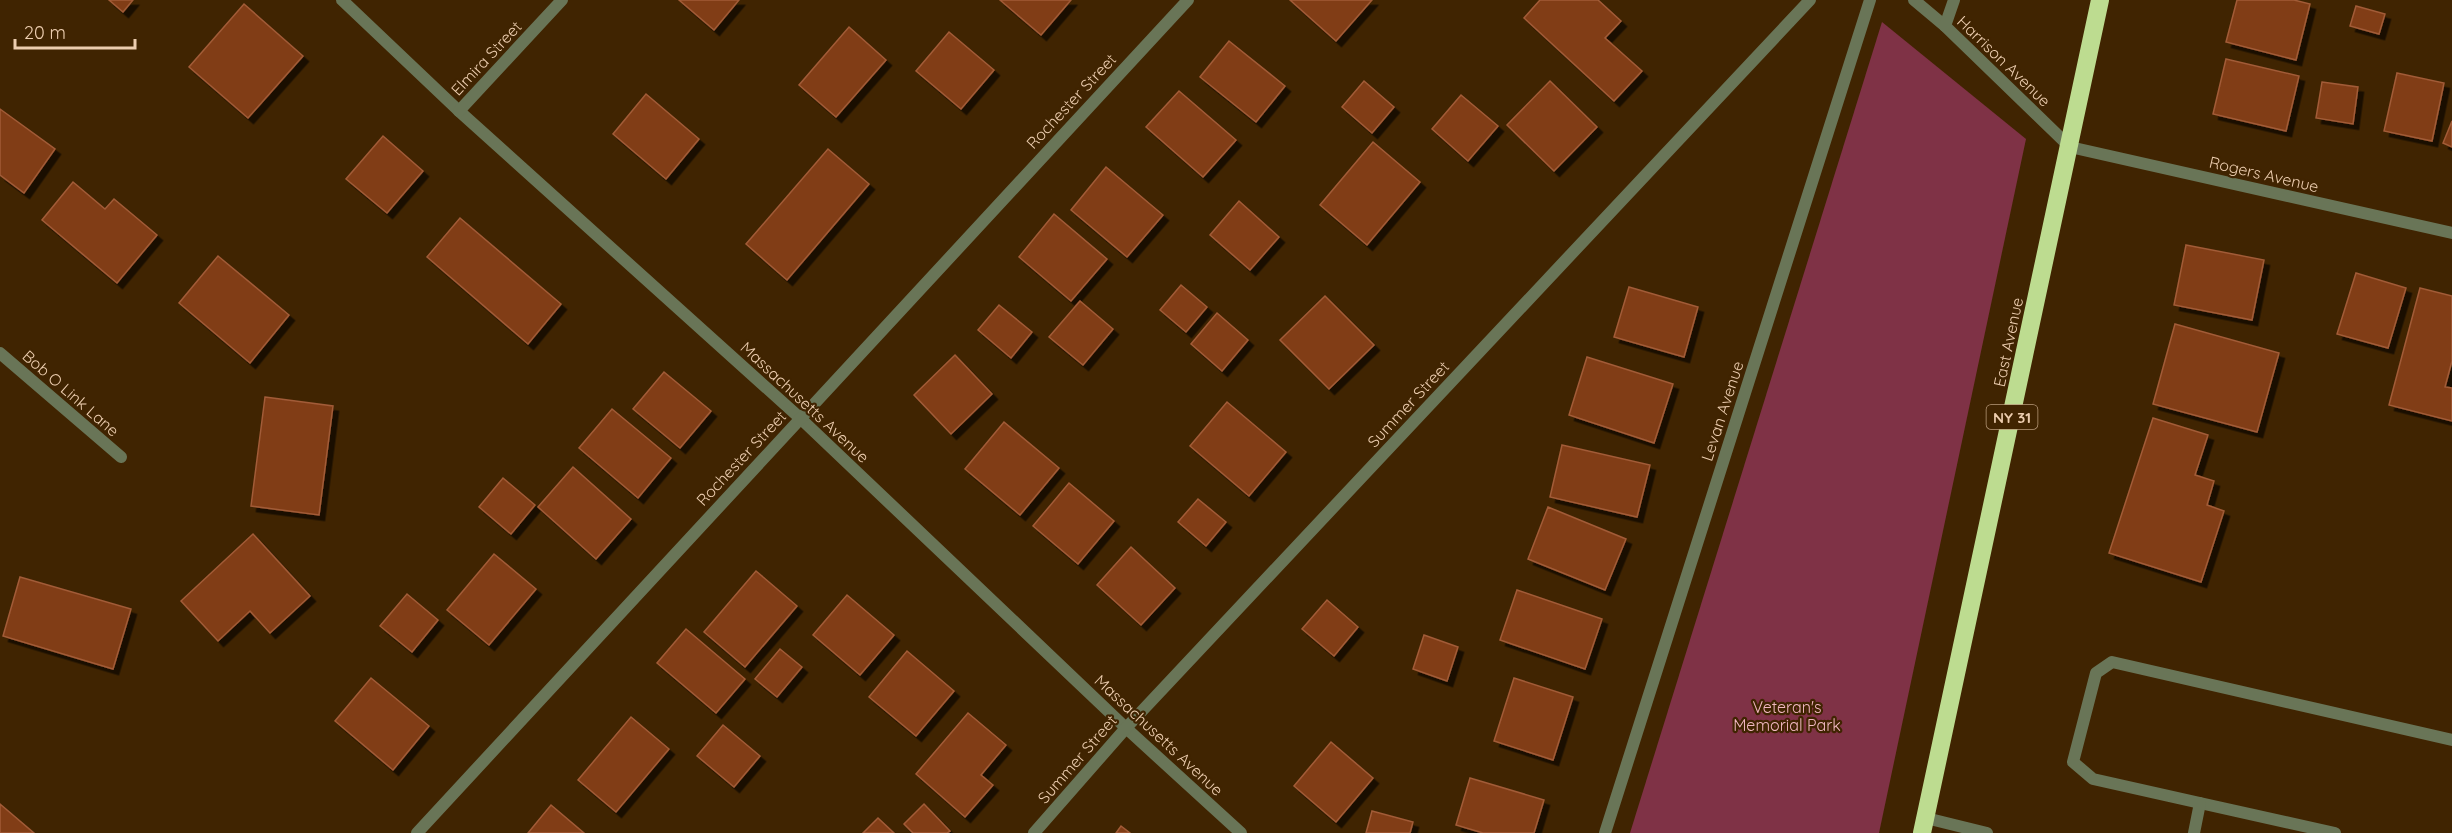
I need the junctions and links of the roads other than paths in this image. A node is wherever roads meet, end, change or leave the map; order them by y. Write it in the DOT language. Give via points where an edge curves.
graph roads {
  1 [pos="342,0"];
  2 [pos="562,0"];
  3 [pos="1188,0"];
  4 [pos="1810,0"];
  5 [pos="1870,0"];
  6 [pos="1914,0"];
  7 [pos="1954,0"];
  8 [pos="2100,0"];
  9 [pos="1946,26"];
  10 [pos="459,111"];
  11 [pos="2070,147"];
  12 [pos="2452,233"];
  13 [pos="0,353"];
  14 [pos="800,418"];
  15 [pos="121,457"];
  16 [pos="1126,728"];
  17 [pos="2452,740"];
  18 [pos="2200,803"];
  19 [pos="1924,826"];
  20 [pos="417,833"];
  21 [pos="1034,833"];
  22 [pos="1240,833"];
  23 [pos="1605,833"];
  24 [pos="1988,833"];
  25 [pos="2194,833"];
  26 [pos="2335,833"];
  1 -- 10 [label="street, Massachusetts Avenue"];
  2 -- 10 [label="street, Elmira Street"];
  3 -- 14 [label="street, Rochester Street"];
  4 -- 16 [label="street, Summer Street"];
  5 -- 23 [label="street, Levan Avenue"];
  6 -- 9 [label="street, Harrison Avenue"];
  7 -- 9 [label="street"];
  8 -- 11 [label="highway, East Avenue / NY 31"];
  9 -- 11 [label="street, Harrison Avenue"];
  10 -- 14 [label="street, Massachusetts Avenue"];
  11 -- 12 [label="street, Rogers Avenue"];
  11 -- 19 [label="highway, East Avenue / NY 31"];
  13 -- 15 [label="street, Bob O Link Lane"];
  14 -- 16 [label="street, Massachusetts Avenue"];
  14 -- 20 [label="street, Rochester Street"];
  16 -- 21 [label="street, Summer Street"];
  16 -- 22 [label="street, Massachusetts Avenue"];
  17 -- 18 [label="street" via="2112,662 2096,673 2073,762 2093,779"];
  18 -- 25 [label="street"];
  18 -- 26 [label="street"];
  19 -- 24 [label="street"];
}
